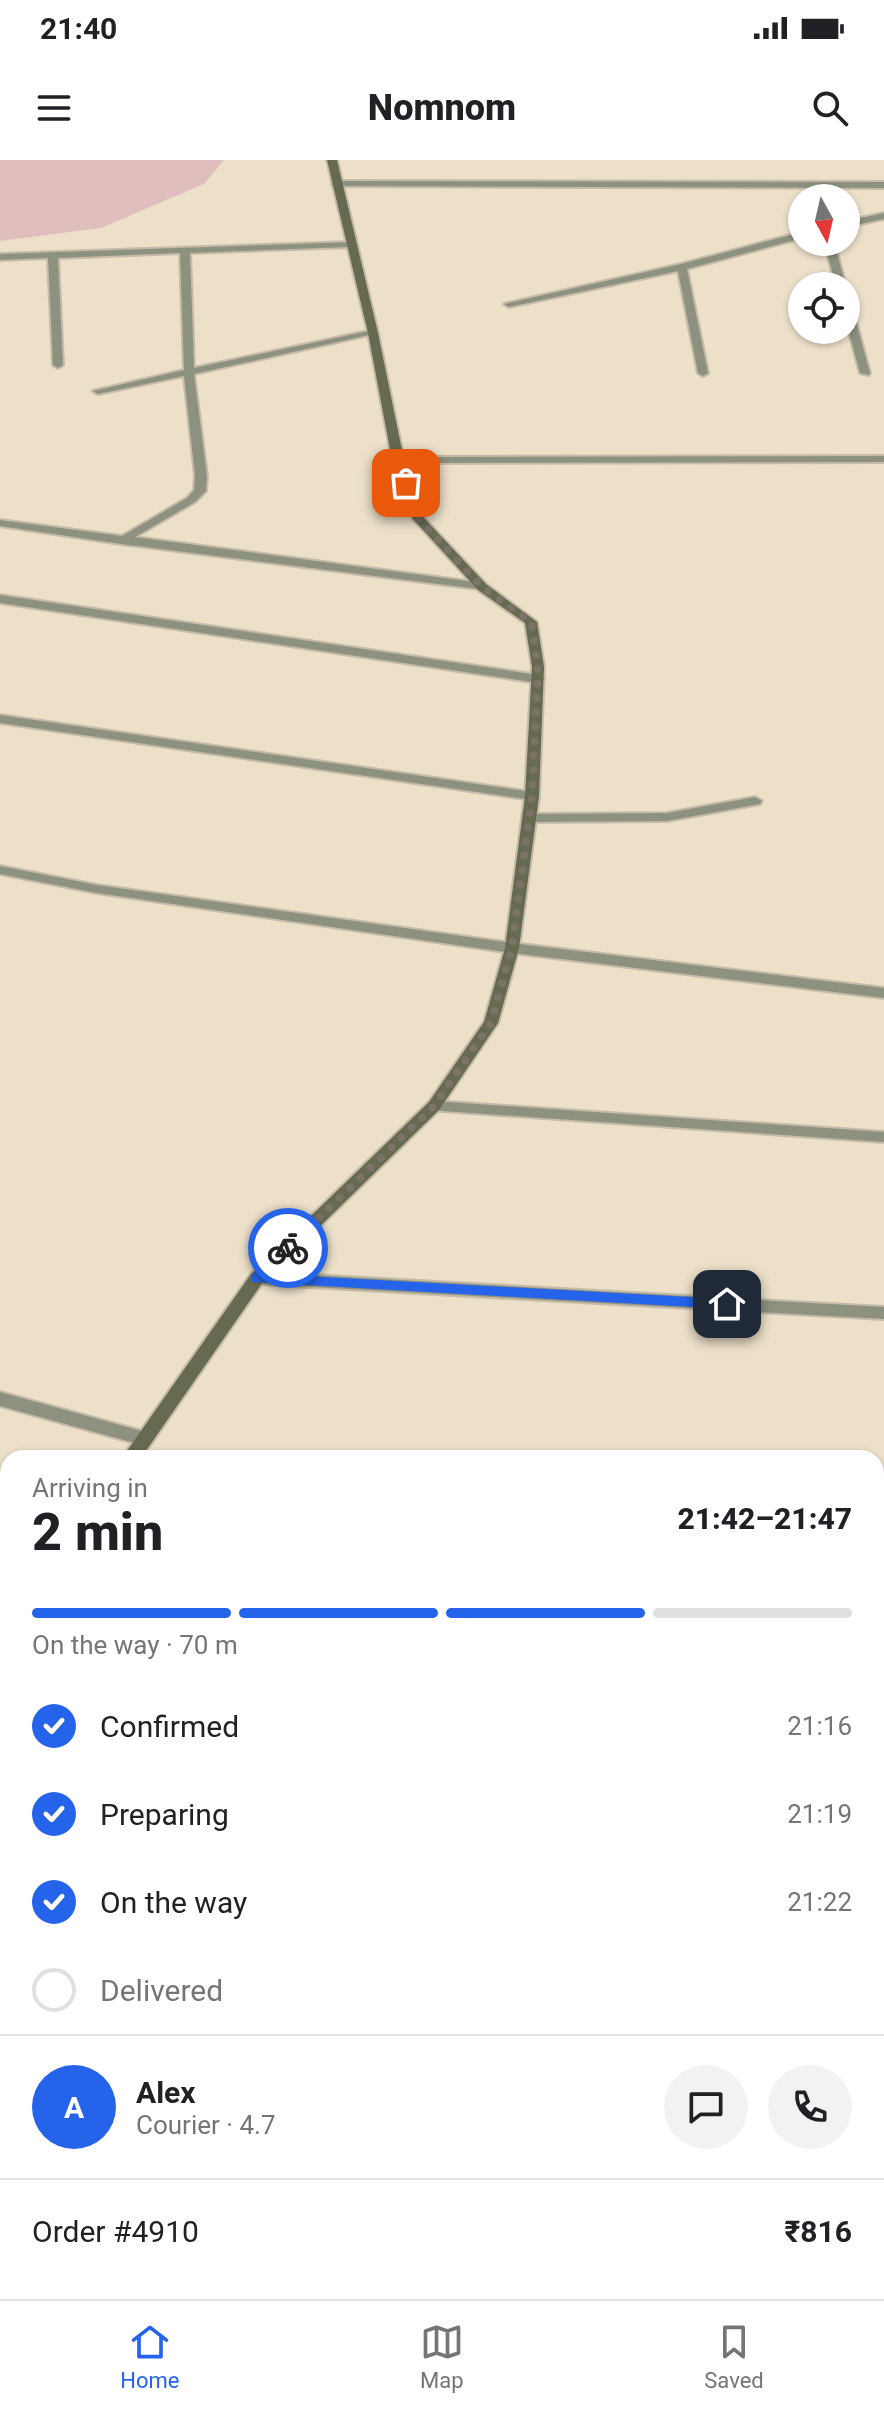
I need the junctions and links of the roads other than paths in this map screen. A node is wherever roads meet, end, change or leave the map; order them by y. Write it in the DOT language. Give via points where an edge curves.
graph roads {
  1 [pos="332,160"];
  2 [pos="337,184"];
  3 [pos="884,185"];
  4 [pos="884,216"];
  5 [pos="860,221"];
  6 [pos="788,239"];
  7 [pos="350,244"];
  8 [pos="185,249"];
  9 [pos="53,255"];
  10 [pos="0,257"];
  11 [pos="682,267"];
  12 [pos="509,304"];
  13 [pos="373,333"];
  14 [pos="857,344"];
  15 [pos="58,365"];
  16 [pos="189,372"];
  17 [pos="703,373"];
  18 [pos="865,373"];
  19 [pos="98,391"];
  20 [pos="884,459"];
  21 [pos="398,460"];
  22 [pos="0,523"];
  23 [pos="121,541"];
  24 [pos="482,587"];
  25 [pos="0,599"];
  26 [pos="538,679"];
  27 [pos="0,719"];
  28 [pos="532,796"];
  29 [pos="755,801"];
  30 [pos="529,818"];
  31 [pos="0,870"];
  32 [pos="512,948"];
  33 [pos="884,993"];
  34 [pos="434,1106"];
  35 [pos="884,1137"];
  36 [pos="257,1278"];
  37 [pos="884,1313"];
  38 [pos="0,1399"];
  39 [pos="142,1438"];
  40 [pos="135,1450"];
  1 -- 2 [label="street"];
  2 -- 3 [label="street"];
  2 -- 7 [label="street"];
  4 -- 5 [label="street"];
  6 -- 11 [label="street"];
  7 -- 8 [label="street"];
  7 -- 13 [label="street"];
  8 -- 9 [label="street"];
  8 -- 16 [label="street"];
  9 -- 10 [label="street"];
  9 -- 15 [label="street"];
  11 -- 12 [label="street"];
  11 -- 17 [label="street"];
  13 -- 16 [label="street"];
  13 -- 21 [label="street"];
  14 -- 18 [label="street"];
  16 -- 19 [label="street"];
  16 -- 23 [label="street" via="200,491"];
  20 -- 21 [label="street"];
  21 -- 24 [label="street" via="419,519"];
  22 -- 23 [label="street"];
  23 -- 24 [label="street"];
  24 -- 26 [label="street" via="531,622"];
  25 -- 26 [label="street"];
  26 -- 28 [label="street"];
  27 -- 28 [label="street"];
  28 -- 30 [label="street"];
  29 -- 30 [label="street" via="667,817"];
  30 -- 32 [label="street"];
  31 -- 32 [label="street" via="97,889"];
  32 -- 33 [label="street"];
  32 -- 34 [label="street" via="491,1023"];
  34 -- 35 [label="street"];
  34 -- 36 [label="street"];
  36 -- 37 [label="street"];
  36 -- 39 [label="street"];
  38 -- 39 [label="street"];
  39 -- 40 [label="street"];
}
